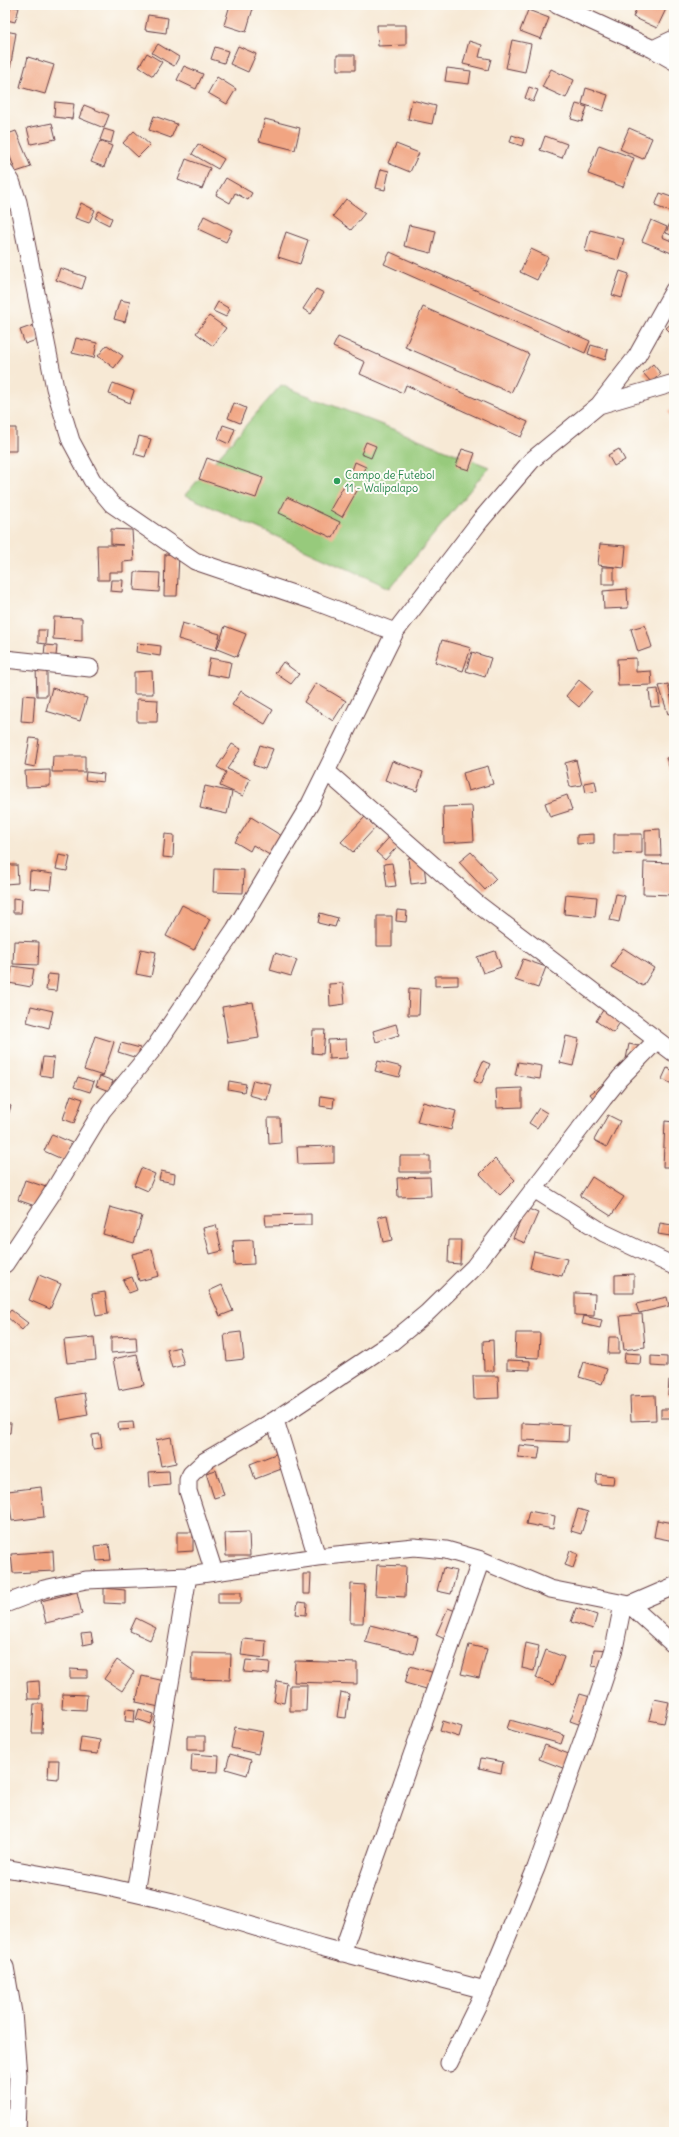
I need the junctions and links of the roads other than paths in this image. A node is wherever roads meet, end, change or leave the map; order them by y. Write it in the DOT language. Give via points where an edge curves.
graph roads {
  1 [pos="557,5"];
  2 [pos="674,39"];
  3 [pos="653,48"];
  4 [pos="674,61"];
  5 [pos="5,172"];
  6 [pos="674,290"];
  7 [pos="674,383"];
  8 [pos="599,405"];
  9 [pos="395,632"];
  10 [pos="5,659"];
  11 [pos="90,668"];
  12 [pos="326,771"];
  13 [pos="657,1040"];
  14 [pos="674,1053"];
  15 [pos="534,1189"];
  16 [pos="5,1264"];
  17 [pos="674,1266"];
  18 [pos="275,1420"];
  19 [pos="318,1557"];
  20 [pos="482,1560"];
  21 [pos="214,1572"];
  22 [pos="188,1576"];
  23 [pos="674,1586"];
  24 [pos="5,1604"];
  25 [pos="627,1605"];
  26 [pos="674,1645"];
  27 [pos="5,1868"];
  28 [pos="135,1893"];
  29 [pos="342,1953"];
  30 [pos="5,1967"];
  31 [pos="485,1990"];
  32 [pos="449,2063"];
  33 [pos="16,2132"];
  1 -- 3 [label="street"];
  2 -- 3 [label="street"];
  3 -- 4 [label="street"];
  5 -- 9 [label="street" via="18,202 55,388 71,441 92,480 112,504 195,561 314,601"];
  6 -- 8 [label="street" via="637,356"];
  7 -- 8 [label="street"];
  8 -- 9 [label="street" via="532,460 480,521"];
  9 -- 12 [label="street"];
  10 -- 11 [label="street"];
  12 -- 13 [label="street" via="475,902"];
  12 -- 16 [label="street" via="310,804 235,929 155,1047 102,1111"];
  13 -- 14 [label="street"];
  13 -- 15 [label="street" via="620,1078"];
  15 -- 17 [label="street" via="604,1233"];
  15 -- 18 [label="street" via="474,1267 427,1314 392,1342"];
  18 -- 19 [label="street"];
  18 -- 21 [label="street" via="205,1461 188,1480 188,1491"];
  19 -- 20 [label="street" via="414,1547 446,1550"];
  19 -- 21 [label="street"];
  20 -- 25 [label="street" via="550,1589"];
  20 -- 29 [label="street"];
  21 -- 22 [label="street"];
  22 -- 24 [label="street" via="86,1580 44,1589"];
  22 -- 28 [label="street"];
  23 -- 25 [label="street"];
  25 -- 26 [label="street"];
  25 -- 31 [label="street" via="595,1706 536,1868"];
  27 -- 28 [label="street"];
  28 -- 29 [label="street"];
  29 -- 31 [label="street"];
  30 -- 33 [label="street" via="13,2013 18,2075"];
  31 -- 32 [label="street"];
}
